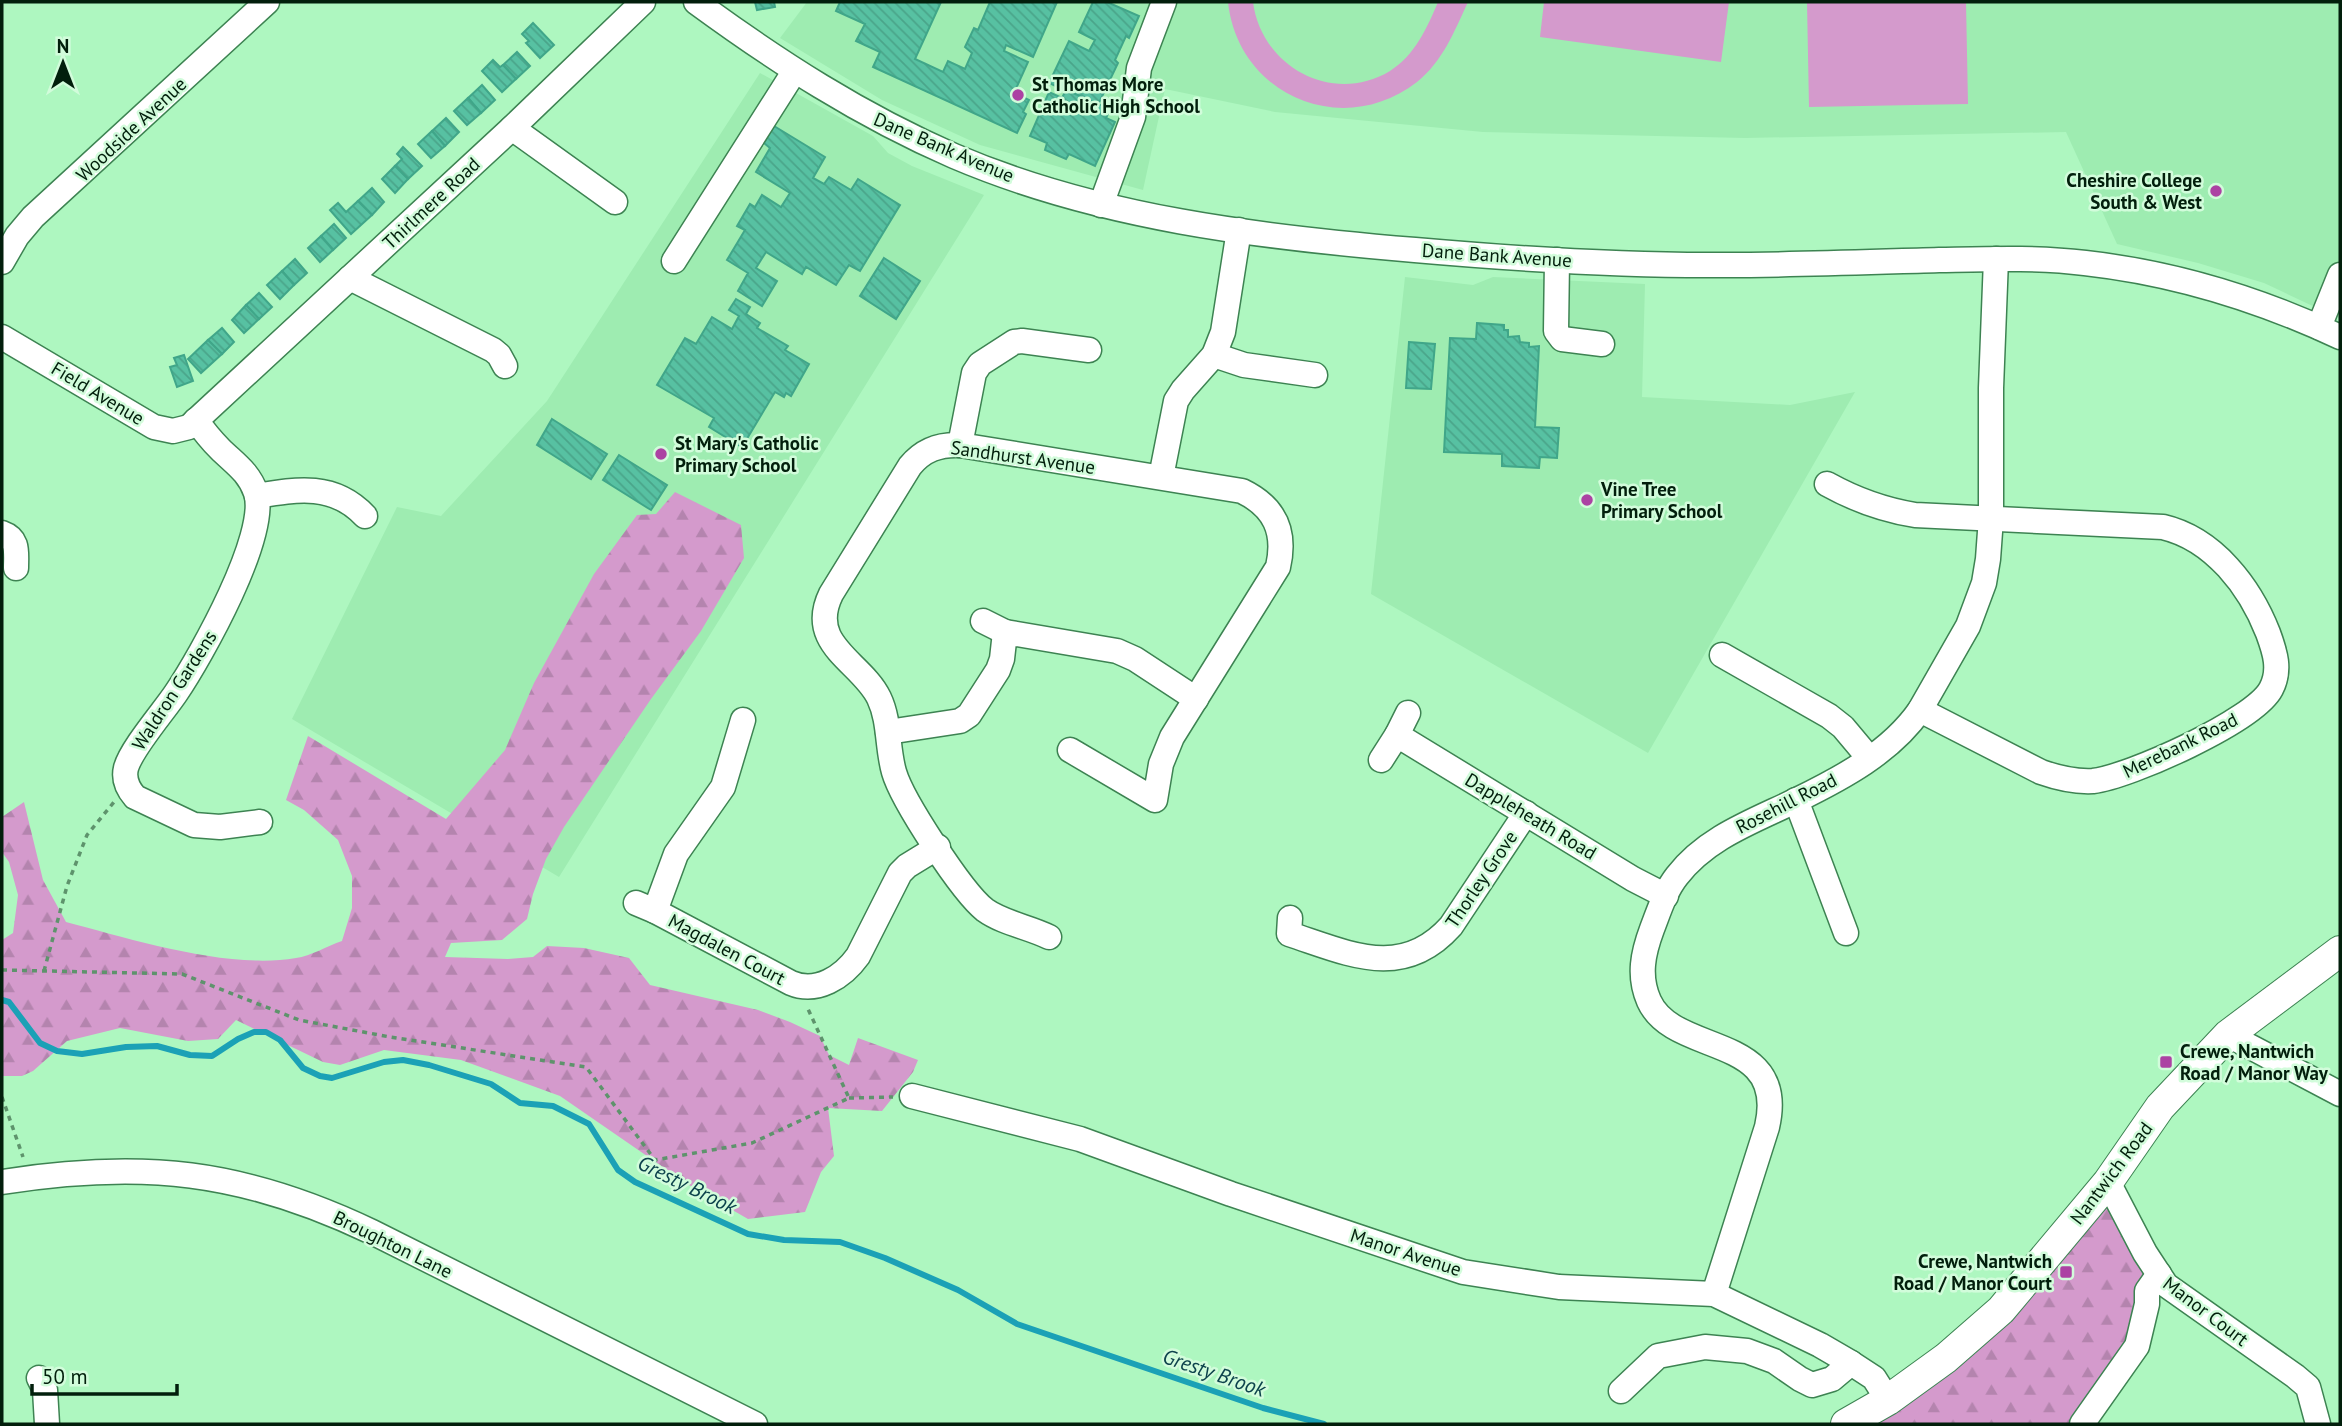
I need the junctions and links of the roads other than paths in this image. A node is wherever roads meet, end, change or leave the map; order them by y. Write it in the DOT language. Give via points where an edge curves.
graph roads {
  1 [pos="267,2"];
  2 [pos="643,2"];
  3 [pos="696,2"];
  4 [pos="1164,2"];
  5 [pos="794,72"];
  6 [pos="512,128"];
  7 [pos="615,202"];
  8 [pos="1101,205"];
  9 [pos="1239,230"];
  10 [pos="1996,259"];
  11 [pos="1558,260"];
  12 [pos="674,261"];
  13 [pos="2,262"];
  14 [pos="2340,275"];
  15 [pos="350,278"];
  16 [pos="2330,332"];
  17 [pos="2,337"];
  18 [pos="1602,344"];
  19 [pos="1089,351"];
  20 [pos="1214,355"];
  21 [pos="505,366"];
  22 [pos="1315,375"];
  23 [pos="196,420"];
  24 [pos="960,445"];
  25 [pos="1161,477"];
  26 [pos="1827,483"];
  27 [pos="257,496"];
  28 [pos="365,516"];
  29 [pos="1991,518"];
  30 [pos="2,533"];
  31 [pos="16,568"];
  32 [pos="1722,654"];
  33 [pos="1196,699"];
  34 [pos="1920,710"];
  35 [pos="1408,713"];
  36 [pos="743,720"];
  37 [pos="888,732"];
  38 [pos="1396,735"];
  39 [pos="1070,750"];
  40 [pos="1869,758"];
  41 [pos="1381,760"];
  42 [pos="1796,800"];
  43 [pos="1526,813"];
  44 [pos="260,822"];
  45 [pos="938,848"];
  46 [pos="1666,896"];
  47 [pos="1847,918"];
  48 [pos="1287,934"];
  49 [pos="1049,937"];
  50 [pos="2340,951"];
  51 [pos="2228,1035"];
  52 [pos="2340,1094"];
  53 [pos="912,1096"];
  54 [pos="2,1182"];
  55 [pos="2108,1182"];
  56 [pos="2159,1274"];
  57 [pos="1714,1294"];
  58 [pos="1851,1363"];
  59 [pos="48,1385"];
  60 [pos="1621,1391"];
  61 [pos="1888,1400"];
  62 [pos="47,1424"];
  63 [pos="755,1424"];
  64 [pos="1846,1424"];
  65 [pos="2082,1424"];
  66 [pos="2318,1424"];
  1 -- 13 [label="street, Woodside Avenue" via="33,218"];
  2 -- 6 [label="street, Thirlmere Road"];
  3 -- 5 [label="street, Dane Bank Avenue"];
  4 -- 8 [label="street" via="1139,68 1133,117"];
  5 -- 8 [label="street, Dane Bank Avenue" via="863,113 957,157"];
  5 -- 12 [label="street"];
  6 -- 7 [label="street"];
  6 -- 15 [label="street, Thirlmere Road"];
  8 -- 9 [label="street, Dane Bank Avenue"];
  9 -- 11 [label="street, Dane Bank Avenue"];
  9 -- 20 [label="street" via="1223,332"];
  10 -- 11 [label="street, Dane Bank Avenue" via="1720,265"];
  10 -- 16 [label="street, Dane Bank Avenue" via="2082,262 2144,271 2223,291"];
  10 -- 29 [label="street, Rosehill Road"];
  11 -- 18 [label="street" via="1556,331 1562,339"];
  14 -- 16 [label="street"];
  15 -- 21 [label="street" via="493,350"];
  15 -- 23 [label="street, Thirlmere Road"];
  17 -- 23 [label="street, Field Avenue" via="154,427 173,431"];
  19 -- 24 [label="street" via="1022,341 981,364 970,388"];
  20 -- 22 [label="street" via="1244,365"];
  20 -- 25 [label="street" via="1177,401"];
  23 -- 27 [label="street" via="221,451 243,468"];
  24 -- 25 [label="street, Sandhurst Avenue"];
  24 -- 37 [label="street, Sandhurst Avenue" via="937,447 917,457 827,603 830,637 874,690"];
  25 -- 33 [label="street, Sandhurst Avenue" via="1254,497 1275,520 1282,544 1278,567"];
  26 -- 29 [label="street, Merebank Road" via="1847,495 1898,512"];
  27 -- 28 [label="street" via="320,491 344,498"];
  27 -- 44 [label="street, Waldron Gardens" via="257,517 213,632 130,758 125,776 135,797 194,825"];
  29 -- 34 [label="street, Rosehill Road" via="1988,559 1977,603"];
  29 -- 34 [label="street, Merebank Road" via="2163,527 2197,541 2235,576 2259,611 2275,653 2272,688 2258,705 2226,725 2138,769 2094,780 2062,779 2041,772"];
  30 -- 31 [label="street" via="15,541"];
  32 -- 40 [label="street" via="1829,716"];
  33 -- 37 [label="street" via="1117,651 994,627 1002,659 969,715 960,721"];
  33 -- 39 [label="street, Sandhurst Avenue" via="1166,749 1155,800"];
  34 -- 40 [label="street, Rosehill Road" via="1900,734"];
  35 -- 38 [label="street"];
  36 -- 45 [label="street, Magdalen Court" via="723,787 645,907 799,987 819,985 849,968 858,956 900,873"];
  37 -- 45 [label="street, Sandhurst Avenue" via="897,782"];
  38 -- 41 [label="street"];
  38 -- 43 [label="street, Dappleheath Road"];
  40 -- 42 [label="street, Rosehill Road"];
  42 -- 46 [label="street, Rosehill Road" via="1715,841 1676,877"];
  42 -- 47 [label="street"];
  43 -- 46 [label="street, Dappleheath Road"];
  43 -- 48 [label="street, Thorley Grove" via="1451,926 1422,950 1375,959"];
  45 -- 49 [label="street, Sandhurst Avenue" via="985,909"];
  46 -- 57 [label="street, Rosehill Road" via="1643,955 1642,978 1652,1008 1668,1023 1747,1060 1766,1085 1771,1106"];
  50 -- 51 [label="main road, Nantwich Road"];
  51 -- 52 [label="street"];
  51 -- 55 [label="main road, Nantwich Road" via="2160,1107"];
  53 -- 57 [label="street, Manor Avenue" via="1080,1139 1463,1272 1559,1287"];
  54 -- 63 [label="street, Broughton Lane" via="110,1170 184,1173 278,1194 372,1231"];
  55 -- 56 [label="street, Manor Court"];
  55 -- 61 [label="main road, Nantwich Road" via="2001,1310"];
  56 -- 65 [label="street" via="2147,1291 2137,1346"];
  56 -- 66 [label="street, Manor Court" via="2166,1285 2308,1387"];
  57 -- 58 [label="street, Manor Avenue"];
  58 -- 60 [label="street" via="1832,1379 1812,1385 1765,1357 1705,1347 1658,1356"];
  58 -- 61 [label="street, Manor Avenue" via="1874,1378"];
  59 -- 62 [label="street"];
  61 -- 64 [label="main road, Nantwich Road"];
}
